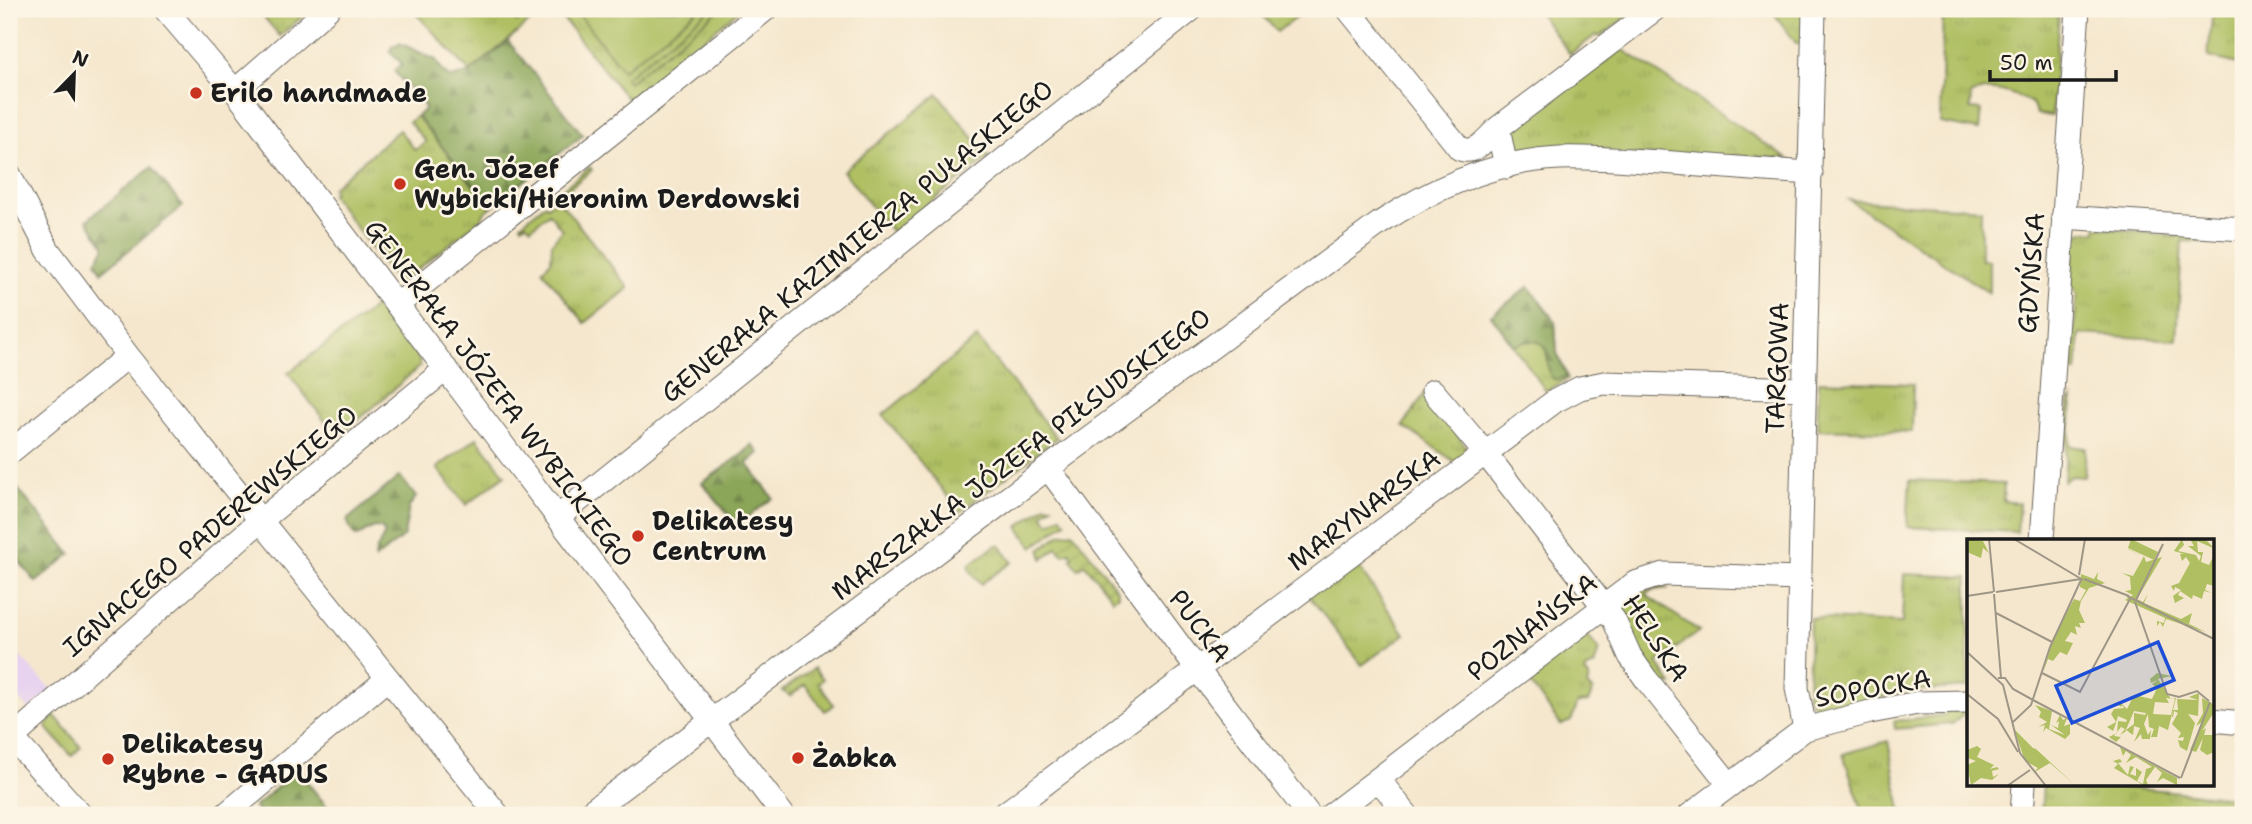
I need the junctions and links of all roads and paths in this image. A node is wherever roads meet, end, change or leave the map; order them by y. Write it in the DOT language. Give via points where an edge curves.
graph roads {
  1 [pos="164,9"];
  2 [pos="328,9"];
  3 [pos="766,9"];
  4 [pos="1192,9"];
  5 [pos="1348,9"];
  6 [pos="1655,9"];
  7 [pos="1814,9"];
  8 [pos="2078,9"];
  9 [pos="235,91"];
  10 [pos="1497,128"];
  11 [pos="1506,167"];
  12 [pos="1811,173"];
  13 [pos="9,174"];
  14 [pos="2063,216"];
  15 [pos="2243,229"];
  16 [pos="397,305"];
  17 [pos="128,356"];
  18 [pos="446,369"];
  19 [pos="1804,389"];
  20 [pos="1433,391"];
  21 [pos="9,453"];
  22 [pos="1486,454"];
  23 [pos="1048,468"];
  24 [pos="558,517"];
  25 [pos="261,521"];
  26 [pos="2042,539"];
  27 [pos="277,542"];
  28 [pos="1799,579"];
  29 [pos="1603,607"];
  30 [pos="1197,669"];
  31 [pos="387,679"];
  32 [pos="1967,702"];
  33 [pos="2214,720"];
  34 [pos="711,722"];
  35 [pos="2243,723"];
  36 [pos="1805,729"];
  37 [pos="10,736"];
  38 [pos="1379,780"];
  39 [pos="1729,785"];
  40 [pos="2024,786"];
  41 [pos="81,815"];
  42 [pos="225,815"];
  43 [pos="498,815"];
  44 [pos="586,815"];
  45 [pos="783,815"];
  46 [pos="1003,815"];
  47 [pos="1309,815"];
  48 [pos="1331,815"];
  49 [pos="1407,815"];
  50 [pos="1690,815"];
  51 [pos="2022,815"];
  1 -- 9 [label="street, GENERAŁA JÓZEFA WYBICKIEGO"];
  2 -- 9 [label="street"];
  3 -- 16 [label="street"];
  4 -- 24 [label="street, GENERAŁA KAZIMIERZA PUŁASKIEGO"];
  5 -- 10 [label="street" via="1460,149 1476,149"];
  6 -- 10 [label="street"];
  7 -- 12 [label="street, TARGOWA"];
  8 -- 14 [label="street, GDYŃSKA"];
  9 -- 16 [label="street, GENERAŁA JÓZEFA WYBICKIEGO"];
  10 -- 11 [label="street"];
  11 -- 12 [label="street, MARSZAŁKA JÓZEFA PIŁSUDSKIEGO" via="1557,158"];
  11 -- 23 [label="street, MARSZAŁKA JÓZEFA PIŁSUDSKIEGO" via="1454,182 1389,217"];
  12 -- 19 [label="street, TARGOWA"];
  13 -- 17 [label="street" via="48,250"];
  14 -- 15 [label="street"];
  14 -- 26 [label="street, GDYŃSKA"];
  16 -- 18 [label="street, GENERAŁA JÓZEFA WYBICKIEGO"];
  17 -- 21 [label="street"];
  17 -- 25 [label="street"];
  18 -- 24 [label="street, GENERAŁA JÓZEFA WYBICKIEGO"];
  18 -- 25 [label="street, IGNACEGO PADEREWSKIEGO"];
  19 -- 22 [label="street, MARYNARSKA" via="1604,383 1580,388 1555,401"];
  19 -- 28 [label="street, TARGOWA"];
  20 -- 22 [label="street, HELSKA"];
  22 -- 29 [label="street, HELSKA"];
  22 -- 30 [label="street, MARYNARSKA"];
  23 -- 30 [label="street, PUCKA"];
  23 -- 34 [label="street, MARSZAŁKA JÓZEFA PIŁSUDSKIEGO"];
  24 -- 34 [label="street, GENERAŁA JÓZEFA WYBICKIEGO"];
  25 -- 27 [label="street"];
  25 -- 37 [label="street, IGNACEGO PADEREWSKIEGO"];
  27 -- 31 [label="street"];
  27 -- 43 [label="street"];
  28 -- 29 [label="street, POZNAŃSKA" via="1664,573 1635,583"];
  28 -- 36 [label="street, TARGOWA" via="1797,688"];
  29 -- 38 [label="street, POZNAŃSKA"];
  29 -- 39 [label="street, HELSKA" via="1646,679"];
  30 -- 46 [label="street, MARYNARSKA"];
  30 -- 47 [label="street, PUCKA"];
  31 -- 42 [label="street"];
  31 -- 43 [label="street"];
  32 -- 36 [label="street, SOPOCKA" via="1918,703"];
  33 -- 35 [label="street"];
  34 -- 44 [label="street, MARSZAŁKA JÓZEFA PIŁSUDSKIEGO"];
  34 -- 45 [label="street, GENERAŁA JÓZEFA WYBICKIEGO"];
  36 -- 39 [label="street, SOPOCKA"];
  37 -- 41 [label="street"];
  38 -- 48 [label="street, POZNAŃSKA"];
  38 -- 49 [label="street"];
  39 -- 50 [label="street, SOPOCKA"];
  40 -- 51 [label="street"];
}
